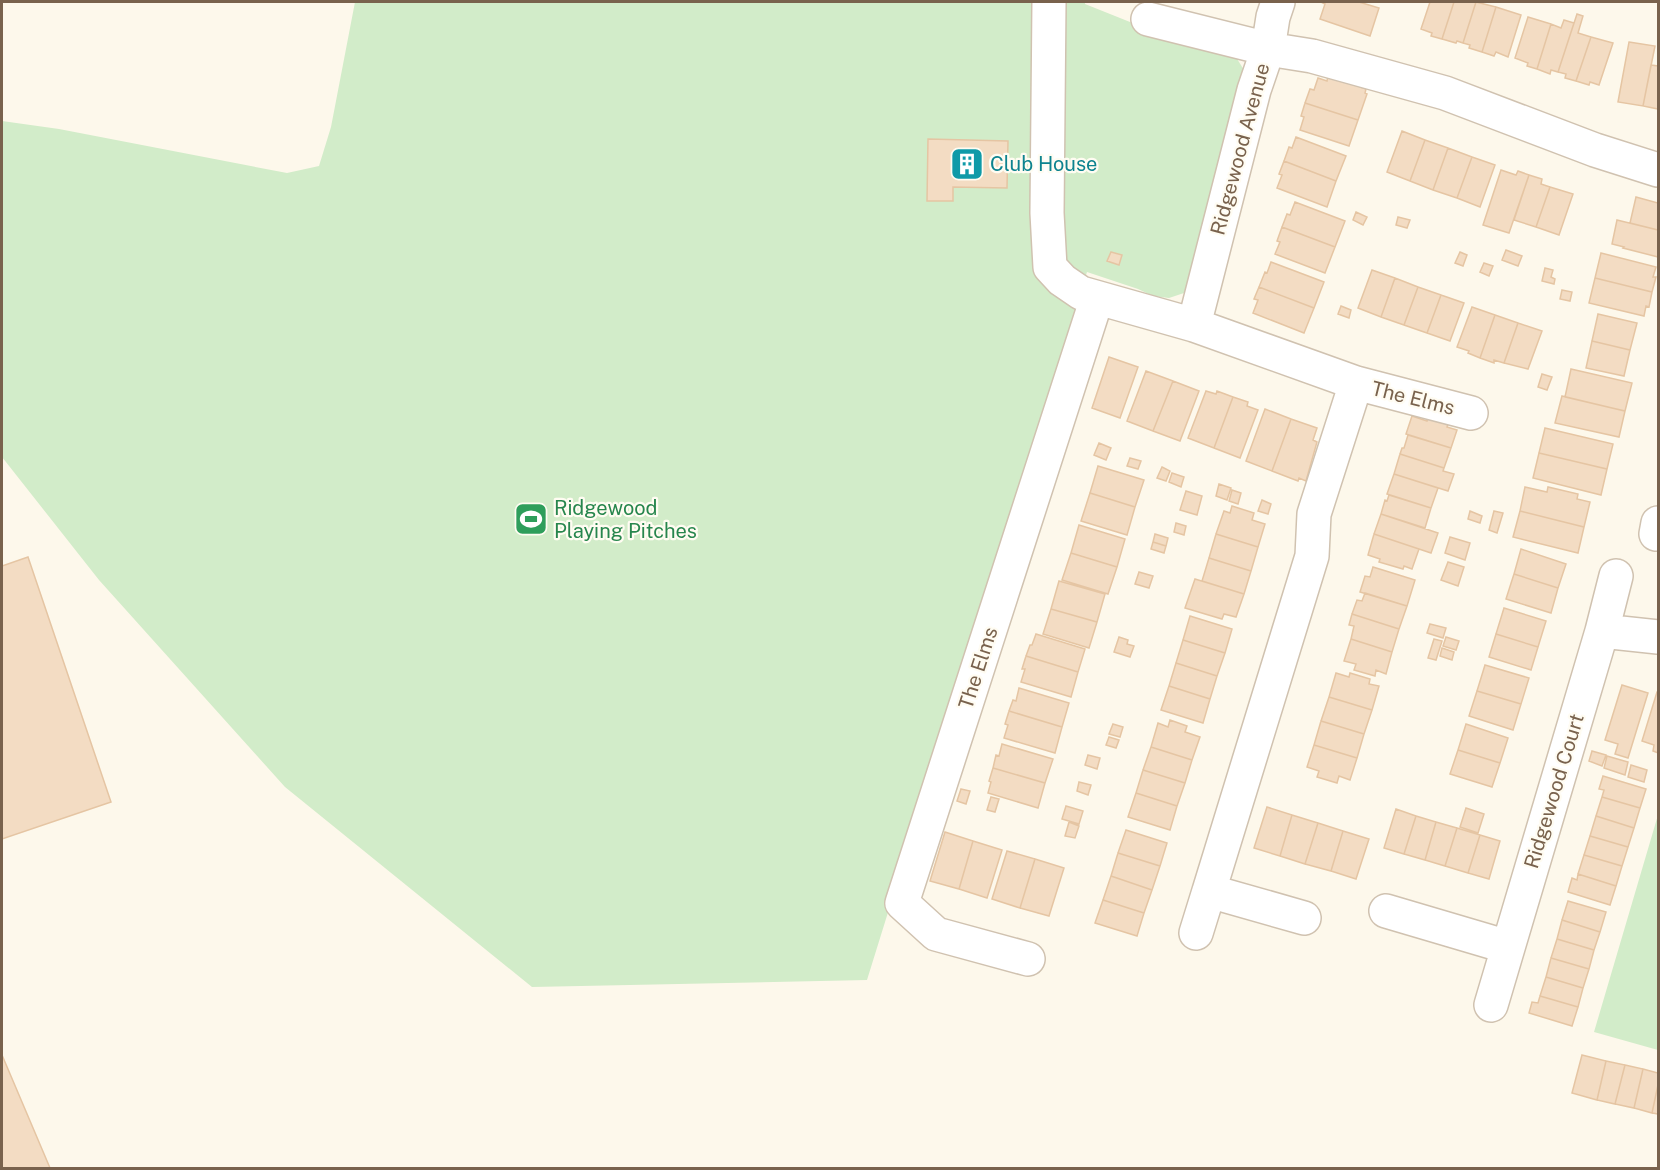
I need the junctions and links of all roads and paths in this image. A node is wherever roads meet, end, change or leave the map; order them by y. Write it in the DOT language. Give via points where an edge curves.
graph roads {
  1 [pos="1049,2"];
  2 [pos="1278,2"];
  3 [pos="1148,19"];
  4 [pos="1268,49"];
  5 [pos="1659,170"];
  6 [pos="1089,296"];
  7 [pos="1194,325"];
  8 [pos="1356,383"];
  9 [pos="1471,412"];
  10 [pos="1616,576"];
  11 [pos="1602,631"];
  12 [pos="1659,637"];
  13 [pos="1209,891"];
  14 [pos="1386,910"];
  15 [pos="1304,918"];
  16 [pos="1196,933"];
  17 [pos="1508,947"];
  18 [pos="1028,959"];
  19 [pos="1491,1005"];
  1 -- 6 [label="street" via="1050,267 1062,280"];
  2 -- 4 [label="street"];
  3 -- 4 [label="street"];
  4 -- 5 [label="street, Ridgewood Avenue" via="1312,56 1445,93"];
  4 -- 7 [label="street, Ridgewood Avenue"];
  6 -- 7 [label="street"];
  6 -- 18 [label="street, The Elms" via="902,903 936,934"];
  7 -- 8 [label="street, The Elms"];
  8 -- 9 [label="street, The Elms"];
  8 -- 13 [label="street, The Elms" via="1314,514 1312,556"];
  10 -- 11 [label="street, Ridgewood Court"];
  11 -- 12 [label="street"];
  11 -- 17 [label="street, Ridgewood Court"];
  13 -- 15 [label="street"];
  13 -- 16 [label="street, The Elms"];
  14 -- 17 [label="street"];
  17 -- 19 [label="street, Ridgewood Court"];
}
